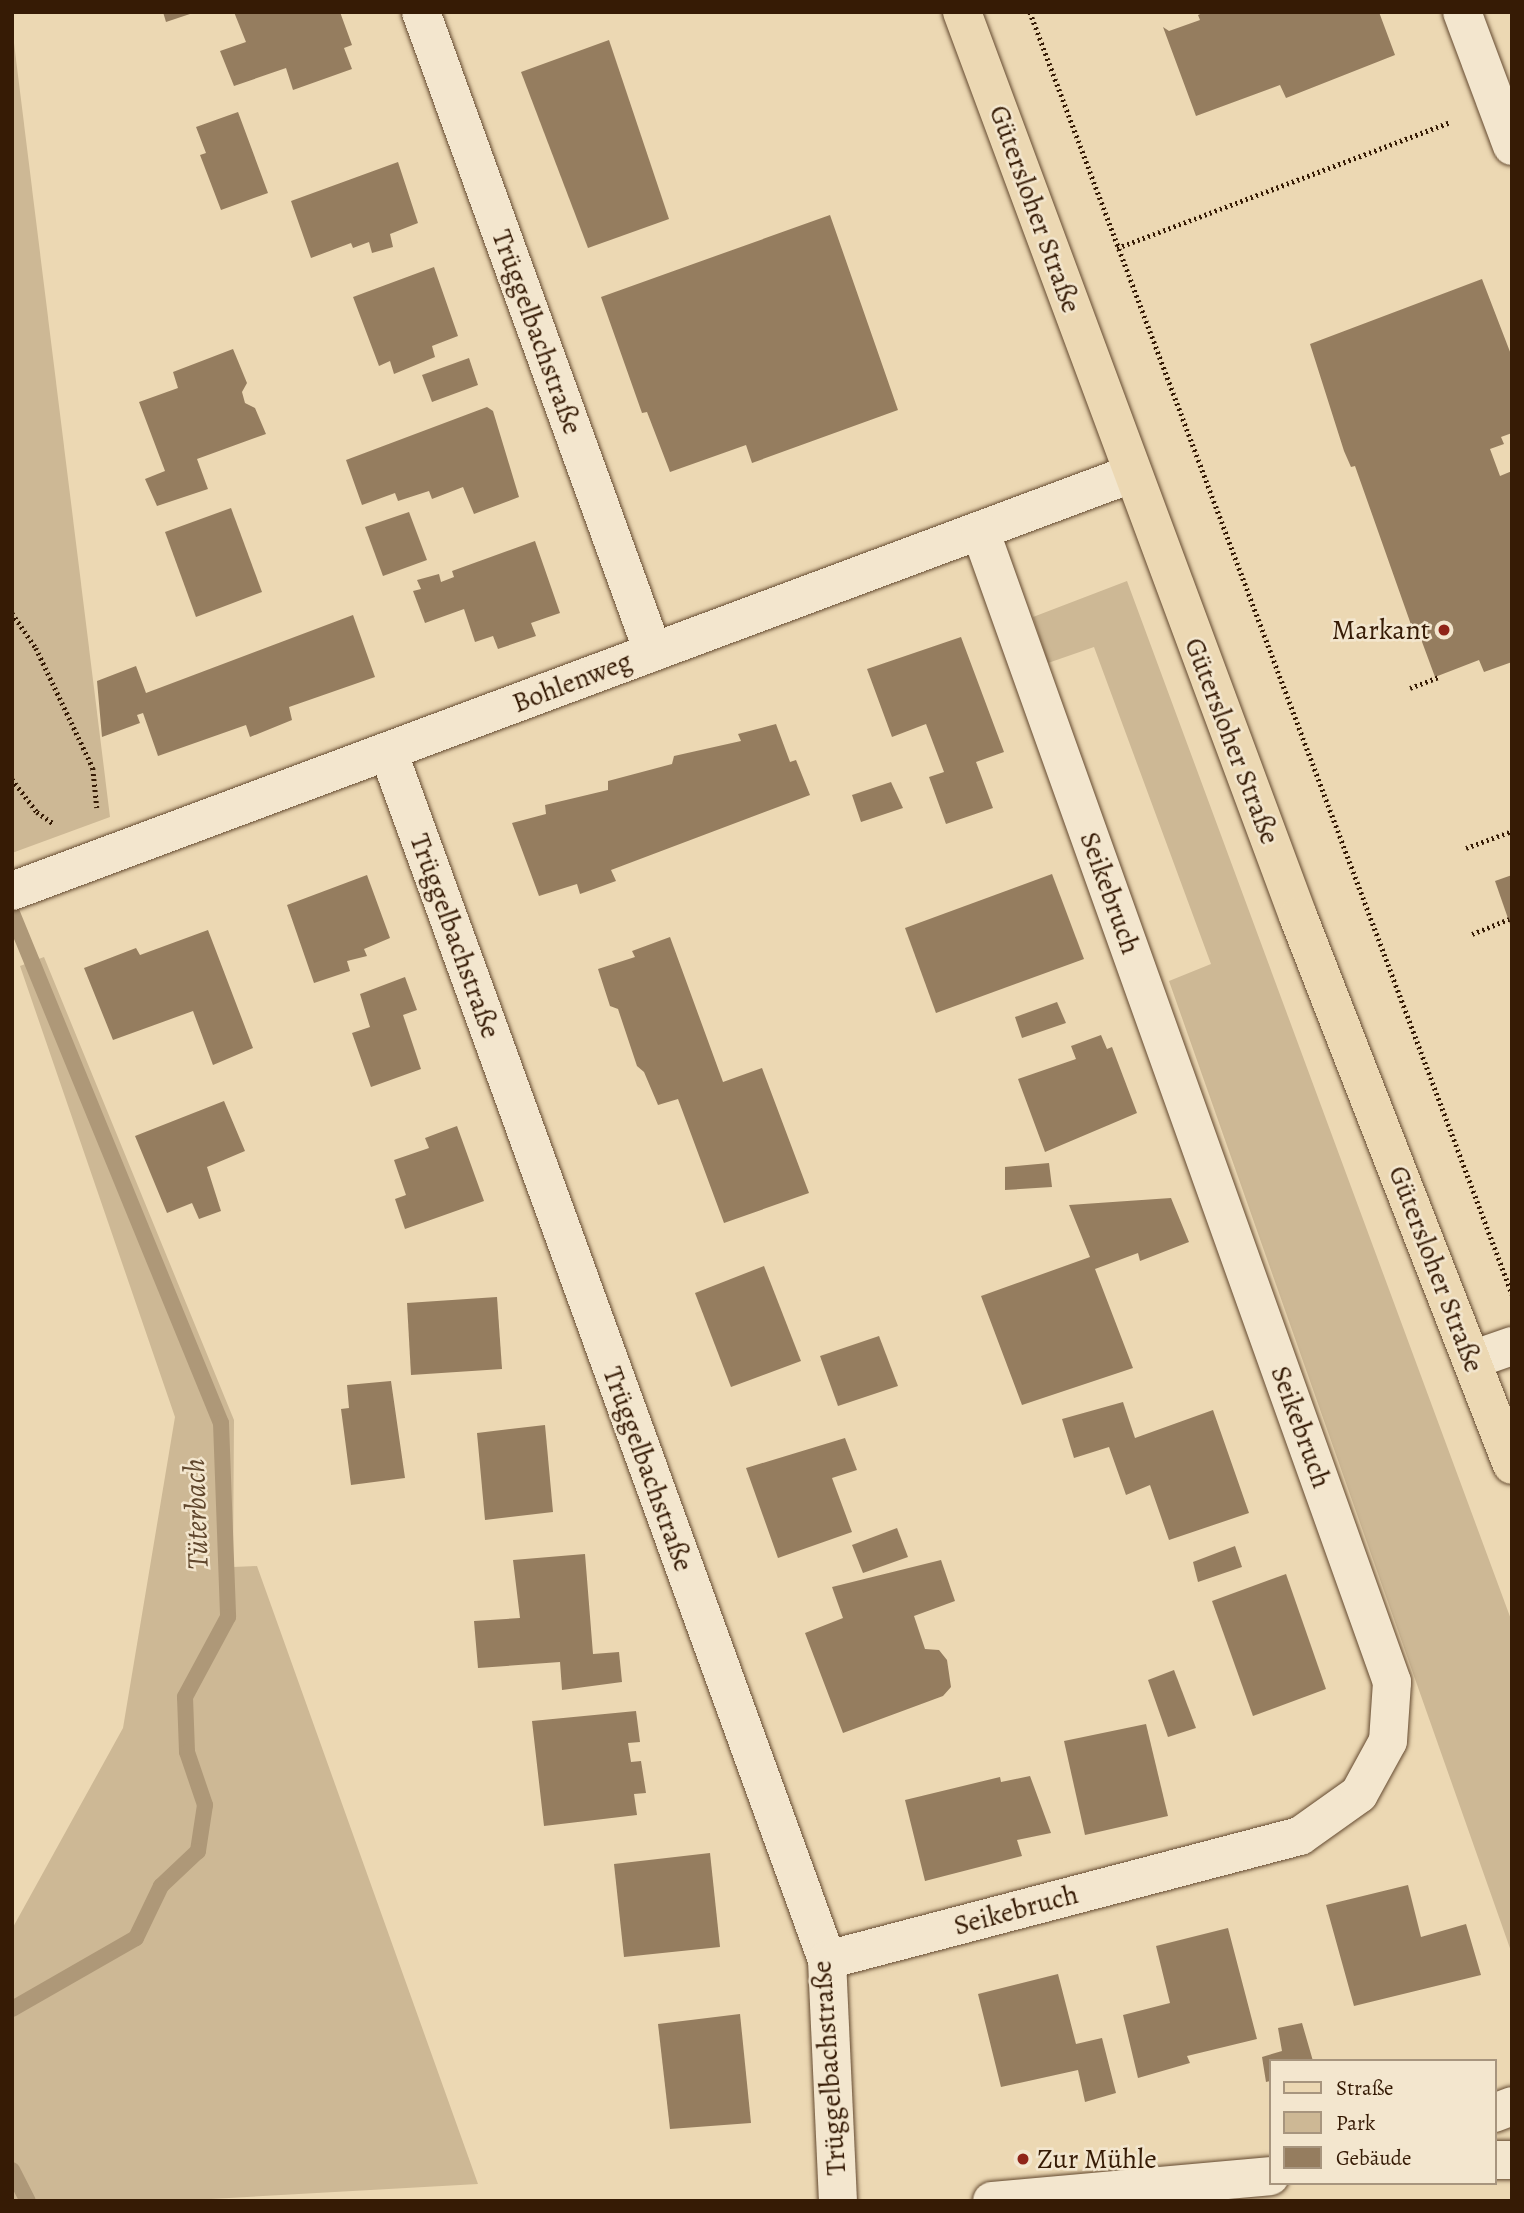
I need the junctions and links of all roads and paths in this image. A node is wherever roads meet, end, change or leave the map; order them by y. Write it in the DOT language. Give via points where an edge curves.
graph roads {
  1 [pos="421,12"];
  2 [pos="962,12"];
  3 [pos="1030,12"];
  4 [pos="1462,12"];
  5 [pos="1510,134"];
  6 [pos="1117,248"];
  7 [pos="1131,474"];
  8 [pos="980,530"];
  9 [pos="12,613"];
  10 [pos="653,652"];
  11 [pos="1438,677"];
  12 [pos="1410,688"];
  13 [pos="388,751"];
  14 [pos="1512,831"];
  15 [pos="1466,848"];
  16 [pos="102,857"];
  17 [pos="23,887"];
  18 [pos="1508,919"];
  19 [pos="1472,934"];
  20 [pos="1512,1294"];
  21 [pos="1512,1346"];
  22 [pos="1472,1360"];
  23 [pos="1512,1465"];
  24 [pos="827,1960"];
  25 [pos="1268,2176"];
  26 [pos="838,2201"];
  27 [pos="992,2201"];
  1 -- 10 [label="street, Trüggelbachstraße"];
  2 -- 7 [label="main road, Gütersloher Straße"];
  3 -- 6 [label="path"];
  4 -- 5 [label="street"];
  5 -- 6 [label="path" via="1461,118"];
  6 -- 20 [label="path"];
  7 -- 8 [label="street, Bohlenweg"];
  7 -- 22 [label="main road, Gütersloher Straße" via="1297,916"];
  8 -- 10 [label="street, Bohlenweg"];
  8 -- 24 [label="street, Seikebruch" via="1392,1682 1388,1741 1359,1794 1300,1836"];
  9 -- 16 [label="path" via="36,648 93,768"];
  10 -- 13 [label="street, Bohlenweg"];
  11 -- 12 [label="path"];
  13 -- 16 [label="street, Bohlenweg"];
  13 -- 24 [label="street, Trüggelbachstraße"];
  14 -- 15 [label="path"];
  16 -- 17 [label="street, Bohlenweg"];
  18 -- 19 [label="path"];
  21 -- 22 [label="street"];
  22 -- 23 [label="main road, Gütersloher Straße"];
  24 -- 26 [label="street, Trüggelbachstraße"];
  25 -- 27 [label="street"];
}
